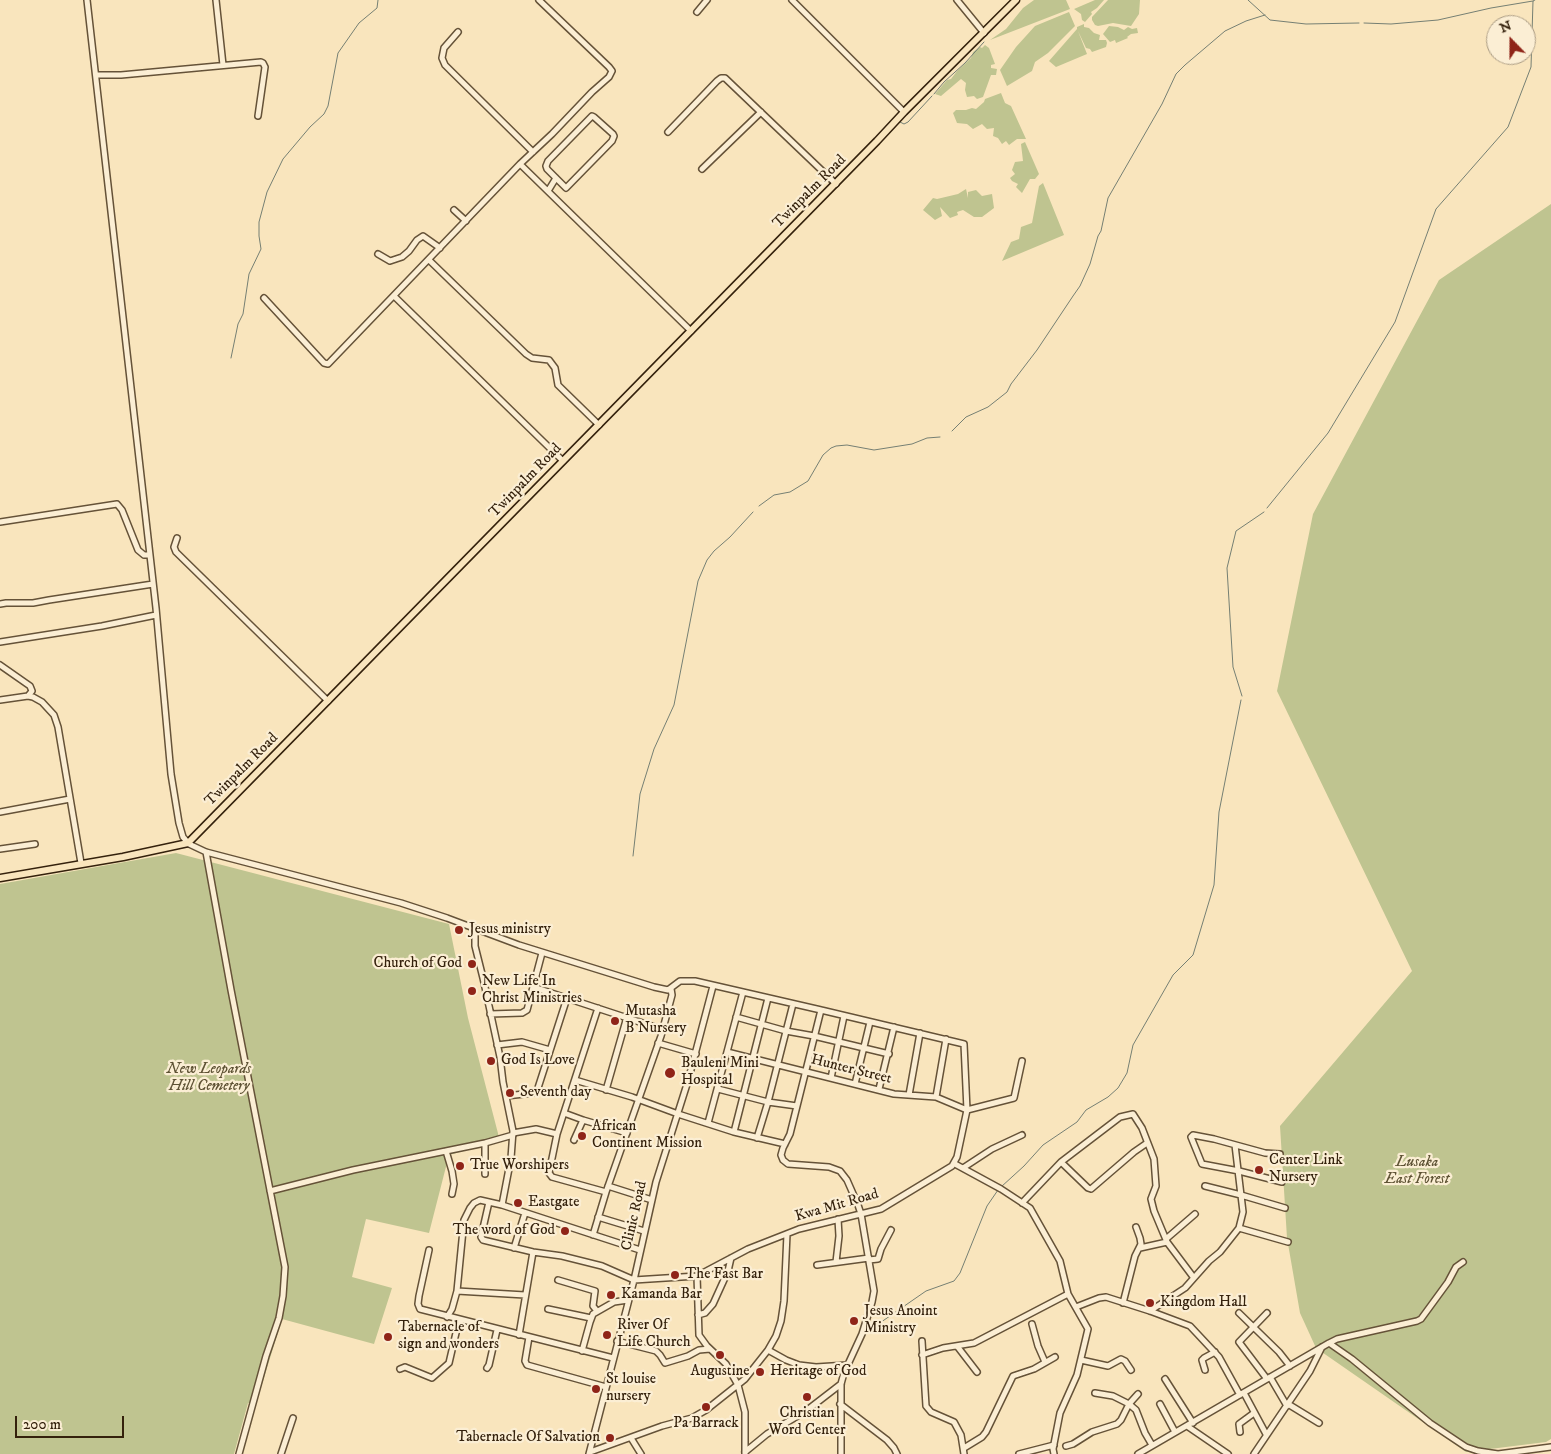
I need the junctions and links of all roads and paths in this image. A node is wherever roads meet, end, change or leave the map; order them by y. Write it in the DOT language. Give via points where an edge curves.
graph roads {
  1 [pos="87,0"];
  2 [pos="216,0"];
  3 [pos="539,0"];
  4 [pos="706,0"];
  5 [pos="792,0"];
  6 [pos="957,0"];
  7 [pos="1016,0"];
  8 [pos="697,12"];
  9 [pos="458,32"];
  10 [pos="984,32"];
  11 [pos="223,65"];
  12 [pos="96,75"];
  13 [pos="760,112"];
  14 [pos="904,112"];
  15 [pos="258,116"];
  16 [pos="668,132"];
  17 [pos="533,152"];
  18 [pos="520,164"];
  19 [pos="702,169"];
  20 [pos="556,178"];
  21 [pos="836,184"];
  22 [pos="548,190"];
  23 [pos="454,210"];
  24 [pos="466,221"];
  25 [pos="440,248"];
  26 [pos="378,254"];
  27 [pos="429,260"];
  28 [pos="394,296"];
  29 [pos="264,298"];
  30 [pos="691,331"];
  31 [pos="599,425"];
  32 [pos="563,461"];
  33 [pos="0,522"];
  34 [pos="177,538"];
  35 [pos="150,556"];
  36 [pos="153,584"];
  37 [pos="0,604"];
  38 [pos="156,615"];
  39 [pos="0,642"];
  40 [pos="0,665"];
  41 [pos="28,696"];
  42 [pos="0,700"];
  43 [pos="328,701"];
  44 [pos="70,799"];
  45 [pos="0,812"];
  46 [pos="188,843"];
  47 [pos="35,844"];
  48 [pos="0,849"];
  49 [pos="206,852"];
  50 [pos="81,864"];
  51 [pos="0,878"];
  52 [pos="475,928"];
  53 [pos="542,953"];
  54 [pos="713,986"];
  55 [pos="533,987"];
  56 [pos="671,989"];
  57 [pos="742,992"];
  58 [pos="567,998"];
  59 [pos="768,998"];
  60 [pos="794,1004"];
  61 [pos="598,1008"];
  62 [pos="821,1010"];
  63 [pos="490,1014"];
  64 [pos="844,1016"];
  65 [pos="627,1017"];
  66 [pos="736,1017"];
  67 [pos="870,1022"];
  68 [pos="761,1024"];
  69 [pos="894,1027"];
  70 [pos="662,1029"];
  71 [pos="786,1031"];
  72 [pos="920,1033"];
  73 [pos="814,1036"];
  74 [pos="946,1040"];
  75 [pos="838,1042"];
  76 [pos="658,1043"];
  77 [pos="497,1045"];
  78 [pos="863,1048"];
  79 [pos="550,1050"];
  80 [pos="727,1052"];
  81 [pos="696,1054"];
  82 [pos="888,1054"];
  83 [pos="752,1058"];
  84 [pos="1022,1061"];
  85 [pos="777,1064"];
  86 [pos="805,1071"];
  87 [pos="831,1078"];
  88 [pos="575,1080"];
  89 [pos="855,1084"];
  90 [pos="718,1089"];
  91 [pos="880,1089"];
  92 [pos="606,1090"];
  93 [pos="909,1094"];
  94 [pos="743,1095"];
  95 [pos="506,1096"];
  96 [pos="936,1097"];
  97 [pos="638,1099"];
  98 [pos="768,1102"];
  99 [pos="797,1106"];
  100 [pos="967,1110"];
  101 [pos="564,1113"];
  102 [pos="678,1114"];
  103 [pos="583,1120"];
  104 [pos="708,1124"];
  105 [pos="734,1132"];
  106 [pos="627,1133"];
  107 [pos="513,1134"];
  108 [pos="557,1134"];
  109 [pos="1022,1135"];
  110 [pos="758,1138"];
  111 [pos="574,1140"];
  112 [pos="485,1143"];
  113 [pos="1147,1143"];
  114 [pos="785,1144"];
  115 [pos="1236,1145"];
  116 [pos="446,1151"];
  117 [pos="1280,1154"];
  118 [pos="1061,1162"];
  119 [pos="954,1164"];
  120 [pos="963,1168"];
  121 [pos="1239,1171"];
  122 [pos="485,1174"];
  123 [pos="1282,1182"];
  124 [pos="1205,1186"];
  125 [pos="607,1189"];
  126 [pos="270,1191"];
  127 [pos="452,1194"];
  128 [pos="1241,1195"];
  129 [pos="652,1200"];
  130 [pos="489,1202"];
  131 [pos="1022,1203"];
  132 [pos="502,1205"];
  133 [pos="1285,1208"];
  134 [pos="525,1213"];
  135 [pos="861,1214"];
  136 [pos="1196,1214"];
  137 [pos="598,1217"];
  138 [pos="838,1219"];
  139 [pos="1136,1227"];
  140 [pos="1239,1228"];
  141 [pos="891,1230"];
  142 [pos="644,1231"];
  143 [pos="787,1234"];
  144 [pos="593,1235"];
  145 [pos="1166,1240"];
  146 [pos="1288,1242"];
  147 [pos="514,1248"];
  148 [pos="1140,1248"];
  149 [pos="429,1250"];
  150 [pos="640,1250"];
  151 [pos="533,1252"];
  152 [pos="731,1258"];
  153 [pos="869,1259"];
  154 [pos="836,1262"];
  155 [pos="1463,1262"];
  156 [pos="817,1265"];
  157 [pos="697,1276"];
  158 [pos="1194,1278"];
  159 [pos="558,1280"];
  160 [pos="634,1280"];
  161 [pos="457,1291"];
  162 [pos="1068,1294"];
  163 [pos="525,1295"];
  164 [pos="628,1300"];
  165 [pos="1123,1303"];
  166 [pos="1076,1307"];
  167 [pos="548,1309"];
  168 [pos="597,1311"];
  169 [pos="1150,1311"];
  170 [pos="1238,1313"];
  171 [pos="1267,1313"];
  172 [pos="698,1315"];
  173 [pos="448,1317"];
  174 [pos="591,1318"];
  175 [pos="459,1320"];
  176 [pos="1032,1324"];
  177 [pos="1254,1328"];
  178 [pos="498,1330"];
  179 [pos="519,1335"];
  180 [pos="529,1338"];
  181 [pos="617,1341"];
  182 [pos="922,1341"];
  183 [pos="1329,1344"];
  184 [pos="958,1346"];
  185 [pos="1322,1347"];
  186 [pos="710,1349"];
  187 [pos="768,1350"];
  188 [pos="582,1351"];
  189 [pos="1215,1352"];
  190 [pos="922,1355"];
  191 [pos="1055,1357"];
  192 [pos="613,1358"];
  193 [pos="1081,1360"];
  194 [pos="1045,1362"];
  195 [pos="847,1365"];
  196 [pos="1290,1366"];
  197 [pos="487,1368"];
  198 [pos="400,1369"];
  199 [pos="1131,1370"];
  200 [pos="1205,1370"];
  201 [pos="977,1372"];
  202 [pos="1269,1378"];
  203 [pos="1164,1379"];
  204 [pos="841,1384"];
  205 [pos="738,1385"];
  206 [pos="606,1387"];
  207 [pos="1095,1393"];
  208 [pos="1138,1394"];
  209 [pos="1242,1394"];
  210 [pos="840,1404"];
  211 [pos="1129,1404"];
  212 [pos="1160,1404"];
  213 [pos="1288,1405"];
  214 [pos="1254,1413"];
  215 [pos="293,1418"];
  216 [pos="1193,1423"];
  217 [pos="1318,1423"];
  218 [pos="1187,1426"];
  219 [pos="1175,1432"];
  220 [pos="1240,1432"];
  221 [pos="1266,1434"];
  222 [pos="631,1438"];
  223 [pos="1054,1445"];
  224 [pos="1152,1445"];
  225 [pos="1066,1446"];
  226 [pos="1551,1447"];
  227 [pos="964,1451"];
  228 [pos="600,1452"];
  229 [pos="590,1453"];
  230 [pos="745,1453"];
  231 [pos="239,1454"];
  232 [pos="281,1454"];
  233 [pos="641,1454"];
  234 [pos="841,1454"];
  235 [pos="897,1454"];
  236 [pos="1019,1454"];
  237 [pos="1054,1454"];
  238 [pos="1138,1454"];
  239 [pos="1228,1454"];
  240 [pos="1254,1454"];
  1 -- 12 [label="street"];
  2 -- 11 [label="street"];
  3 -- 17 [label="street" via="612,72"];
  4 -- 8 [label="street"];
  5 -- 14 [label="street"];
  6 -- 10 [label="street"];
  7 -- 10 [label="main road, Twinpalm Road"];
  9 -- 17 [label="street" via="444,48 442,58 445,65"];
  10 -- 14 [label="main road, Twinpalm Road"];
  11 -- 12 [label="street"];
  11 -- 15 [label="street" via="261,62 264,65"];
  12 -- 35 [label="street"];
  13 -- 16 [label="street" via="725,78 721,78"];
  13 -- 19 [label="street"];
  13 -- 21 [label="street"];
  14 -- 21 [label="main road, Twinpalm Road"];
  17 -- 18 [label="street"];
  18 -- 22 [label="street"];
  18 -- 24 [label="street"];
  20 -- 20 [label="street" via="566,188 612,141 614,134 592,116 548,162 546,169"];
  20 -- 22 [label="street"];
  21 -- 30 [label="main road, Twinpalm Road"];
  22 -- 30 [label="street"];
  23 -- 24 [label="street"];
  24 -- 25 [label="street"];
  25 -- 26 [label="street" via="423,236 402,257 390,261"];
  25 -- 27 [label="street"];
  27 -- 28 [label="street"];
  27 -- 31 [label="street" via="526,354 549,360 555,368 558,385"];
  28 -- 29 [label="street" via="328,364"];
  28 -- 32 [label="street"];
  30 -- 31 [label="main road, Twinpalm Road"];
  31 -- 32 [label="main road, Twinpalm Road"];
  32 -- 43 [label="main road, Twinpalm Road"];
  33 -- 35 [label="street" via="117,504 138,550"];
  34 -- 43 [label="street" via="176,552"];
  35 -- 36 [label="street"];
  36 -- 37 [label="street" via="33,603"];
  36 -- 38 [label="street"];
  38 -- 39 [label="street"];
  38 -- 46 [label="street" via="174,796 180,830"];
  40 -- 41 [label="street" via="30,686 32,691"];
  41 -- 42 [label="street"];
  41 -- 44 [label="street" via="42,702 57,721"];
  43 -- 46 [label="main road, Twinpalm Road"];
  44 -- 45 [label="street"];
  44 -- 50 [label="street"];
  46 -- 49 [label="street"];
  46 -- 50 [label="main road"];
  47 -- 48 [label="street"];
  49 -- 52 [label="street" via="386,899"];
  49 -- 126 [label="street"];
  50 -- 51 [label="main road"];
  52 -- 53 [label="street"];
  52 -- 63 [label="street" via="475,946"];
  53 -- 55 [label="street"];
  53 -- 56 [label="street" via="654,987"];
  54 -- 56 [label="street" via="683,980"];
  54 -- 57 [label="street"];
  54 -- 81 [label="street, Clinic Road"];
  55 -- 58 [label="street"];
  55 -- 63 [label="street" via="525,1012"];
  56 -- 70 [label="street"];
  57 -- 59 [label="street"];
  57 -- 66 [label="street"];
  58 -- 61 [label="street"];
  58 -- 79 [label="street"];
  59 -- 60 [label="street"];
  59 -- 68 [label="street"];
  60 -- 62 [label="street"];
  60 -- 71 [label="street"];
  61 -- 65 [label="street"];
  61 -- 88 [label="street"];
  62 -- 64 [label="street"];
  62 -- 73 [label="street"];
  63 -- 77 [label="street"];
  64 -- 67 [label="street"];
  64 -- 75 [label="street"];
  65 -- 70 [label="street"];
  65 -- 92 [label="street"];
  66 -- 68 [label="street"];
  66 -- 80 [label="street"];
  67 -- 69 [label="street"];
  67 -- 78 [label="street"];
  68 -- 71 [label="street"];
  68 -- 83 [label="street"];
  69 -- 72 [label="street"];
  69 -- 82 [label="street"];
  70 -- 76 [label="street"];
  71 -- 73 [label="street"];
  71 -- 85 [label="street"];
  72 -- 74 [label="street"];
  72 -- 93 [label="street"];
  73 -- 75 [label="street"];
  73 -- 86 [label="street"];
  74 -- 96 [label="street"];
  74 -- 100 [label="street" via="964,1044"];
  75 -- 78 [label="street"];
  75 -- 87 [label="street"];
  76 -- 81 [label="street"];
  76 -- 97 [label="street"];
  77 -- 79 [label="street" via="522,1042"];
  77 -- 95 [label="street"];
  78 -- 82 [label="street"];
  78 -- 89 [label="street"];
  79 -- 95 [label="street" via="535,1092"];
  80 -- 83 [label="street, Hunter Street"];
  80 -- 90 [label="street"];
  81 -- 102 [label="street, Clinic Road"];
  82 -- 91 [label="street"];
  83 -- 85 [label="street, Hunter Street"];
  83 -- 94 [label="street"];
  84 -- 100 [label="street" via="1014,1098"];
  85 -- 86 [label="street, Hunter Street"];
  85 -- 98 [label="street"];
  86 -- 87 [label="street, Hunter Street"];
  86 -- 99 [label="street"];
  87 -- 89 [label="street, Hunter Street"];
  88 -- 92 [label="street"];
  88 -- 101 [label="street"];
  89 -- 91 [label="street, Hunter Street"];
  90 -- 94 [label="street"];
  90 -- 104 [label="street"];
  91 -- 93 [label="street, Hunter Street" via="894,1094"];
  92 -- 97 [label="street"];
  93 -- 96 [label="street, Hunter Street"];
  94 -- 98 [label="street"];
  94 -- 105 [label="street"];
  95 -- 107 [label="street"];
  96 -- 100 [label="street, Hunter Street"];
  97 -- 102 [label="street"];
  97 -- 106 [label="street"];
  98 -- 99 [label="street"];
  98 -- 110 [label="street"];
  99 -- 114 [label="street"];
  100 -- 119 [label="street"];
  101 -- 103 [label="street"];
  101 -- 108 [label="street"];
  102 -- 104 [label="street"];
  102 -- 129 [label="street, Clinic Road"];
  103 -- 106 [label="street"];
  103 -- 111 [label="street"];
  104 -- 105 [label="street"];
  105 -- 110 [label="street"];
  106 -- 125 [label="street"];
  107 -- 108 [label="street" via="536,1129"];
  107 -- 112 [label="street"];
  107 -- 132 [label="street"];
  108 -- 125 [label="street" via="550,1175"];
  109 -- 120 [label="street"];
  110 -- 114 [label="street"];
  112 -- 116 [label="street"];
  112 -- 122 [label="street"];
  113 -- 118 [label="street" via="1091,1189"];
  113 -- 118 [label="street" via="1135,1115 1126,1115"];
  113 -- 145 [label="street" via="1155,1169 1156,1186 1151,1202"];
  114 -- 135 [label="street" via="782,1154 786,1163 833,1168 842,1173"];
  115 -- 117 [label="street" via="1265,1154"];
  115 -- 121 [label="street"];
  115 -- 121 [label="street" via="1191,1137 1202,1164"];
  116 -- 126 [label="street"];
  116 -- 127 [label="street" via="454,1184"];
  118 -- 131 [label="street"];
  119 -- 120 [label="street"];
  119 -- 135 [label="street, Kwa Mit Road" via="887,1206"];
  120 -- 131 [label="street"];
  121 -- 123 [label="street"];
  121 -- 128 [label="street"];
  124 -- 128 [label="street"];
  125 -- 129 [label="street"];
  125 -- 137 [label="street"];
  126 -- 231 [label="street" via="284,1268 284,1288"];
  128 -- 133 [label="street"];
  128 -- 140 [label="street" via="1243,1212"];
  129 -- 142 [label="street, Clinic Road"];
  130 -- 132 [label="street"];
  130 -- 147 [label="street" via="482,1239"];
  130 -- 161 [label="street" via="480,1200 466,1213"];
  131 -- 162 [label="street" via="1032,1212 1060,1261"];
  132 -- 134 [label="street"];
  134 -- 144 [label="street"];
  134 -- 147 [label="street"];
  135 -- 138 [label="street, Kwa Mit Road"];
  135 -- 153 [label="street"];
  136 -- 145 [label="street"];
  137 -- 142 [label="street"];
  137 -- 144 [label="street"];
  138 -- 143 [label="street, Kwa Mit Road"];
  138 -- 154 [label="street"];
  139 -- 148 [label="street"];
  140 -- 146 [label="street"];
  140 -- 158 [label="street"];
  141 -- 153 [label="street" via="877,1260"];
  142 -- 150 [label="street, Clinic Road"];
  143 -- 152 [label="street, Kwa Mit Road"];
  143 -- 187 [label="street" via="781,1321"];
  144 -- 150 [label="street"];
  145 -- 148 [label="street"];
  145 -- 158 [label="street"];
  147 -- 151 [label="street"];
  148 -- 165 [label="street"];
  149 -- 173 [label="street" via="418,1306"];
  150 -- 160 [label="street, Clinic Road"];
  151 -- 160 [label="street" via="602,1266"];
  151 -- 163 [label="street"];
  152 -- 157 [label="street, Kwa Mit Road"];
  152 -- 172 [label="street" via="713,1304 705,1313"];
  153 -- 154 [label="street"];
  153 -- 195 [label="street" via="874,1297 860,1340"];
  154 -- 156 [label="street"];
  155 -- 183 [label="street" via="1456,1267 1421,1319 1337,1339"];
  157 -- 160 [label="street, Kwa Mit Road"];
  157 -- 172 [label="street"];
  158 -- 169 [label="street" via="1185,1288"];
  159 -- 168 [label="street" via="595,1291 593,1306"];
  160 -- 164 [label="street, Clinic Road"];
  161 -- 163 [label="street"];
  161 -- 173 [label="street"];
  162 -- 166 [label="street"];
  162 -- 184 [label="street" via="979,1340"];
  163 -- 179 [label="street"];
  164 -- 168 [label="street" via="614,1302"];
  164 -- 181 [label="street, Clinic Road"];
  165 -- 166 [label="street" via="1102,1297"];
  165 -- 169 [label="street"];
  166 -- 193 [label="street" via="1088,1329"];
  167 -- 174 [label="street"];
  168 -- 174 [label="street"];
  169 -- 189 [label="street" via="1190,1326"];
  170 -- 177 [label="street"];
  171 -- 177 [label="street"];
  172 -- 186 [label="street" via="699,1335"];
  173 -- 175 [label="street"];
  174 -- 188 [label="street"];
  175 -- 178 [label="street"];
  175 -- 198 [label="street" via="449,1363 432,1378 405,1367"];
  176 -- 194 [label="street"];
  177 -- 196 [label="street"];
  177 -- 202 [label="street" via="1238,1342"];
  178 -- 179 [label="street"];
  178 -- 197 [label="street"];
  179 -- 180 [label="street"];
  180 -- 188 [label="street"];
  180 -- 206 [label="street" via="527,1365"];
  181 -- 186 [label="street" via="656,1351 665,1363"];
  181 -- 192 [label="street, Clinic Road"];
  182 -- 190 [label="street"];
  183 -- 185 [label="street"];
  183 -- 226 [label="street" via="1466,1447 1498,1454"];
  184 -- 190 [label="street"];
  184 -- 201 [label="street"];
  185 -- 196 [label="street"];
  185 -- 213 [label="street"];
  186 -- 205 [label="street" via="726,1364"];
  187 -- 195 [label="street" via="799,1365"];
  187 -- 205 [label="street"];
  188 -- 192 [label="street"];
  189 -- 200 [label="street" via="1202,1360"];
  189 -- 209 [label="street"];
  190 -- 227 [label="street" via="926,1406 931,1412 954,1422"];
  191 -- 194 [label="street"];
  192 -- 206 [label="street, Clinic Road"];
  193 -- 199 [label="street" via="1108,1366 1121,1359"];
  193 -- 223 [label="street" via="1060,1413"];
  194 -- 227 [label="street" via="1013,1376 986,1432"];
  195 -- 204 [label="street"];
  196 -- 202 [label="street"];
  202 -- 209 [label="street"];
  202 -- 213 [label="street"];
  203 -- 216 [label="street"];
  204 -- 210 [label="street"];
  204 -- 230 [label="street" via="806,1411 767,1434"];
  205 -- 222 [label="street" via="700,1414"];
  205 -- 230 [label="street" via="745,1412"];
  206 -- 229 [label="street, Clinic Road"];
  207 -- 211 [label="street" via="1113,1396"];
  208 -- 211 [label="street"];
  209 -- 214 [label="street"];
  209 -- 216 [label="street"];
  210 -- 234 [label="street"];
  210 -- 235 [label="street" via="888,1440"];
  211 -- 224 [label="street" via="1136,1410"];
  211 -- 225 [label="street" via="1117,1424 1089,1433"];
  212 -- 219 [label="street"];
  213 -- 217 [label="street"];
  213 -- 221 [label="street"];
  214 -- 220 [label="street" via="1239,1424"];
  214 -- 221 [label="street"];
  215 -- 232 [label="street"];
  216 -- 218 [label="street"];
  218 -- 219 [label="street"];
  218 -- 239 [label="street"];
  219 -- 224 [label="street"];
  221 -- 240 [label="street"];
  222 -- 228 [label="street"];
  222 -- 233 [label="street"];
  223 -- 236 [label="street"];
  223 -- 237 [label="street"];
  224 -- 238 [label="street"];
  228 -- 229 [label="street"];
}
